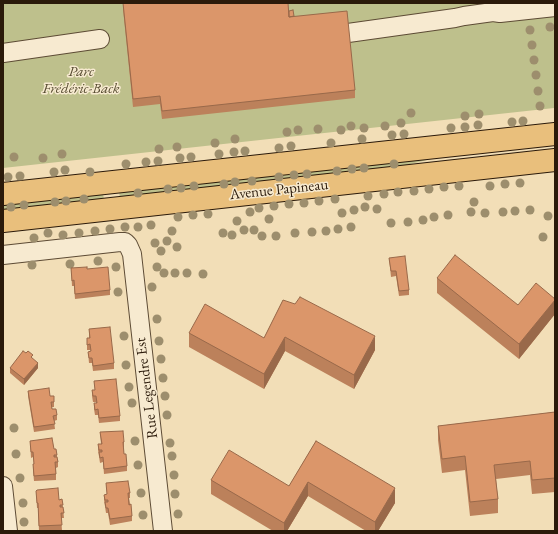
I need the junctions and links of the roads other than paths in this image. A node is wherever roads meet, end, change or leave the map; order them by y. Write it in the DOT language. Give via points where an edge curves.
graph roads {
  1 [pos="555,7"];
  2 [pos="348,33"];
  3 [pos="100,39"];
  4 [pos="3,53"];
  5 [pos="555,134"];
  6 [pos="555,160"];
  7 [pos="3,194"];
  8 [pos="3,221"];
  9 [pos="3,255"];
  10 [pos="3,486"];
  11 [pos="8,531"];
  12 [pos="162,531"];
  1 -- 2 [label="street" via="493,12"];
  3 -- 4 [label="street"];
  5 -- 7 [label="main road, Avenue Papineau"];
  6 -- 8 [label="main road, Avenue Papineau"];
  9 -- 12 [label="street, Rue Legendre Est" via="120,242 128,245 132,258"];
  10 -- 11 [label="street"];
}
